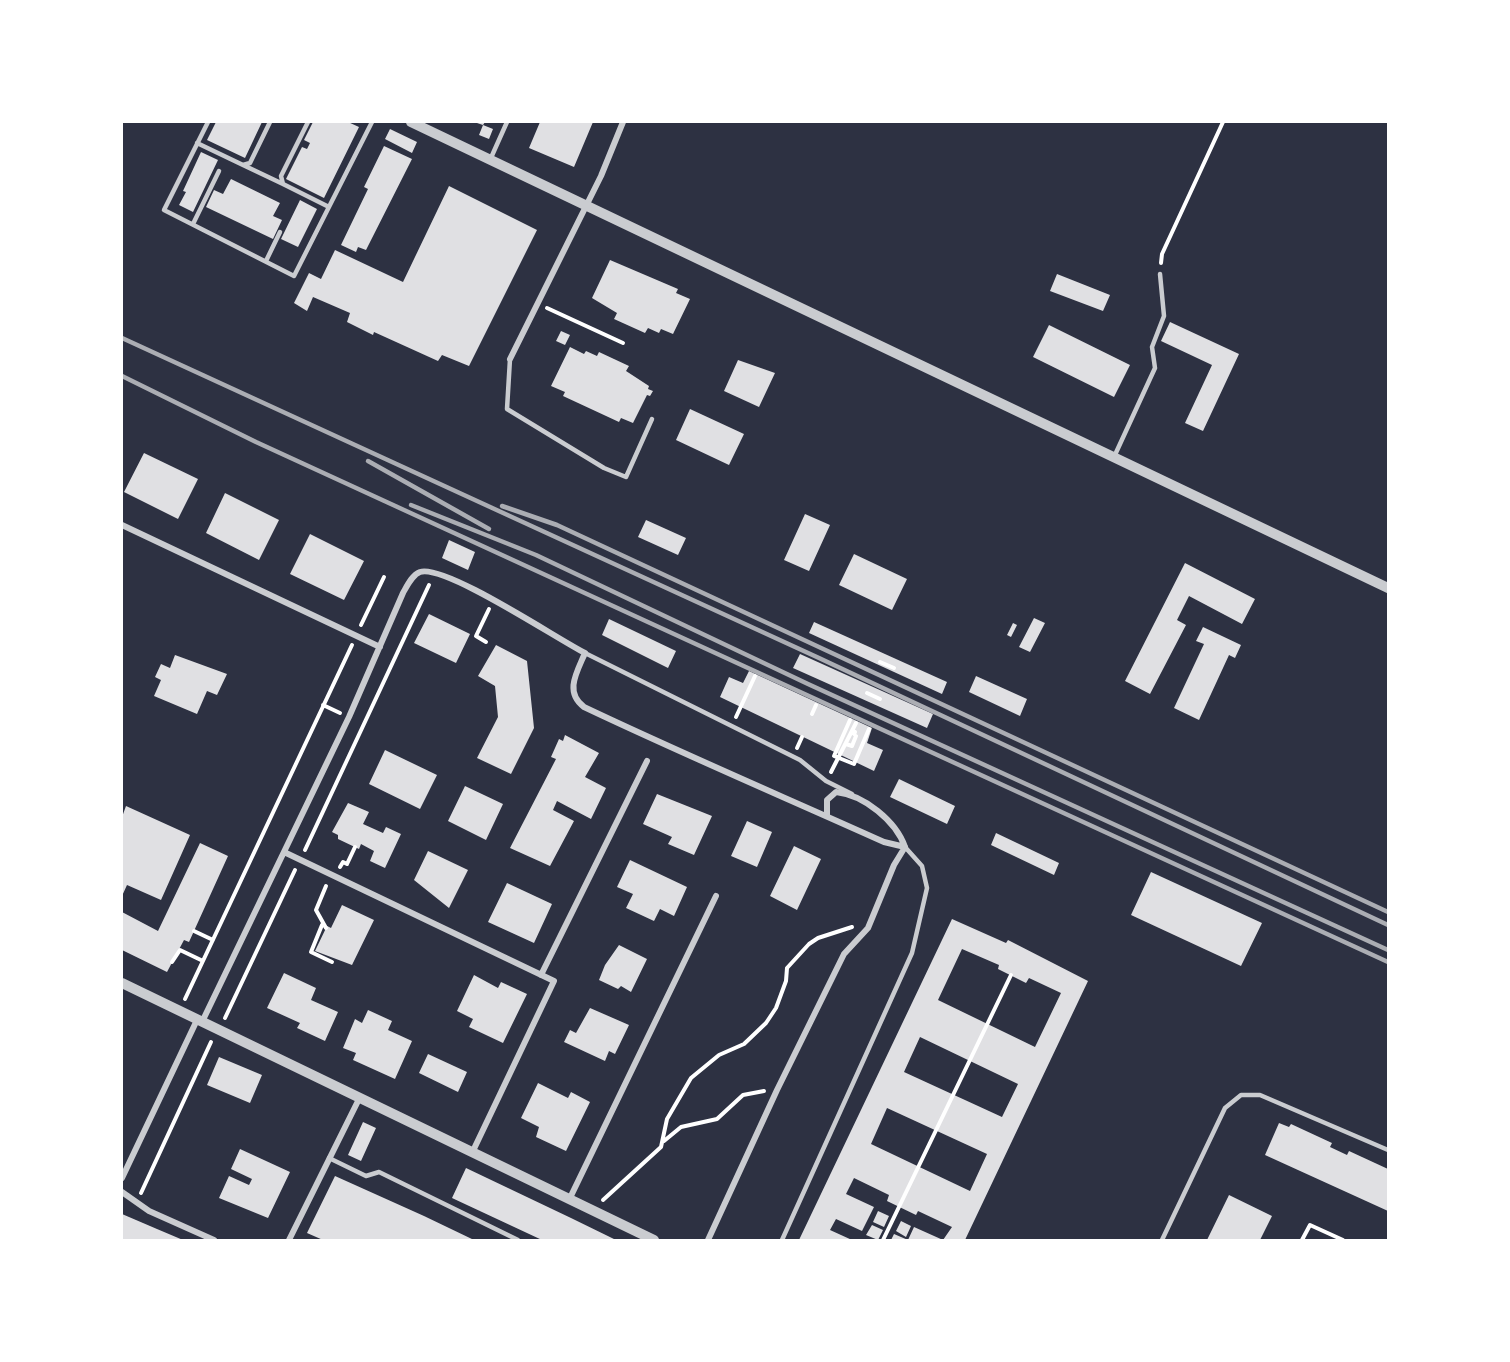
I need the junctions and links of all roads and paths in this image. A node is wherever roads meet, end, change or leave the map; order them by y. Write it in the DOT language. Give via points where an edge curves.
graph roads {
  1 [pos="208,122"];
  2 [pos="270,122"];
  3 [pos="308,122"];
  4 [pos="372,122"];
  5 [pos="411,122"];
  6 [pos="507,122"];
  7 [pos="623,122"];
  8 [pos="1223,122"];
  9 [pos="198,143"];
  10 [pos="490,160"];
  11 [pos="243,165"];
  12 [pos="219,171"];
  13 [pos="283,184"];
  14 [pos="587,205"];
  15 [pos="329,207"];
  16 [pos="193,225"];
  17 [pos="280,232"];
  18 [pos="266,261"];
  19 [pos="1160,274"];
  20 [pos="538,304"];
  21 [pos="623,343"];
  22 [pos="510,359"];
  23 [pos="652,419"];
  24 [pos="1113,457"];
  25 [pos="122,525"];
  26 [pos="436,572"];
  27 [pos="384,577"];
  28 [pos="1389,588"];
  29 [pos="486,617"];
  30 [pos="356,636"];
  31 [pos="486,642"];
  32 [pos="380,647"];
  33 [pos="585,653"];
  34 [pos="880,662"];
  35 [pos="894,668"];
  36 [pos="755,676"];
  37 [pos="867,693"];
  38 [pos="880,699"];
  39 [pos="816,705"];
  40 [pos="812,714"];
  41 [pos="850,720"];
  42 [pos="856,723"];
  43 [pos="732,726"];
  44 [pos="869,729"];
  45 [pos="839,758"];
  46 [pos="647,761"];
  47 [pos="852,794"];
  48 [pos="827,816"];
  49 [pos="355,847"];
  50 [pos="905,847"];
  51 [pos="284,852"];
  52 [pos="300,860"];
  53 [pos="336,877"];
  54 [pos="329,881"];
  55 [pos="716,896"];
  56 [pos="868,928"];
  57 [pos="194,931"];
  58 [pos="213,940"];
  59 [pos="203,961"];
  60 [pos="172,962"];
  61 [pos="332,962"];
  62 [pos="541,975"];
  63 [pos="1011,975"];
  64 [pos="122,983"];
  65 [pos="184,1001"];
  66 [pos="199,1021"];
  67 [pos="223,1021"];
  68 [pos="211,1042"];
  69 [pos="773,1088"];
  70 [pos="360,1097"];
  71 [pos="664,1141"];
  72 [pos="1389,1150"];
  73 [pos="472,1153"];
  74 [pos="329,1158"];
  75 [pos="122,1178"];
  76 [pos="122,1192"];
  77 [pos="141,1194"];
  78 [pos="569,1200"];
  79 [pos="592,1210"];
  80 [pos="214,1240"];
  81 [pos="289,1240"];
  82 [pos="518,1240"];
  83 [pos="654,1240"];
  84 [pos="708,1240"];
  85 [pos="782,1240"];
  86 [pos="883,1240"];
  87 [pos="1162,1240"];
  88 [pos="1302,1240"];
  89 [pos="1343,1240"];
  1 -- 9 [label="lane"];
  2 -- 11 [label="lane" via="250,162"];
  3 -- 13 [label="lane" via="281,176"];
  4 -- 15 [label="lane"];
  5 -- 10 [label="street"];
  6 -- 10 [label="lane"];
  7 -- 14 [label="street"];
  8 -- 19 [label="path" via="1162,254"];
  9 -- 11 [label="lane"];
  9 -- 16 [label="lane" via="164,210"];
  10 -- 14 [label="street"];
  11 -- 13 [label="lane"];
  12 -- 16 [label="lane"];
  13 -- 15 [label="lane"];
  14 -- 20 [label="street"];
  14 -- 24 [label="street"];
  15 -- 18 [label="lane" via="294,276"];
  16 -- 18 [label="lane"];
  17 -- 18 [label="lane"];
  19 -- 24 [label="lane" via="1164,316 1152,347 1155,368"];
  20 -- 21 [label="path"];
  20 -- 22 [label="street"];
  22 -- 23 [label="lane" via="507,409 604,468 626,477"];
  24 -- 28 [label="street"];
  25 -- 30 [label="street"];
  26 -- 32 [label="street" via="420,572 410,581"];
  26 -- 33 [label="street"];
  26 -- 52 [label="path"];
  27 -- 30 [label="path"];
  29 -- 31 [label="path" via="476,636"];
  30 -- 32 [label="street"];
  30 -- 58 [label="path"];
  32 -- 51 [label="street"];
  33 -- 43 [label="lane"];
  33 -- 48 [label="street" via="573,683 574,696 584,707 717,770 744,778"];
  34 -- 35 [label="path"];
  36 -- 43 [label="path"];
  37 -- 38 [label="path"];
  39 -- 40 [label="path"];
  41 -- 45 [label="path" via="834,756"];
  42 -- 45 [label="path" via="854,734"];
  43 -- 47 [label="lane" via="800,760 826,781"];
  44 -- 45 [label="path" via="854,764"];
  46 -- 62 [label="street"];
  47 -- 48 [label="street" via="836,792 828,800"];
  47 -- 50 [label="street" via="900,832"];
  48 -- 50 [label="street" via="884,842"];
  49 -- 53 [label="path"];
  50 -- 56 [label="street"];
  50 -- 85 [label="lane" via="922,866 927,888 912,953"];
  51 -- 52 [label="street"];
  51 -- 66 [label="street"];
  52 -- 53 [label="street"];
  52 -- 67 [label="path"];
  53 -- 62 [label="street"];
  54 -- 61 [label="path" via="316,910 324,927 311,952"];
  55 -- 78 [label="street"];
  56 -- 71 [label="path" via="850,927 809,944 787,968 781,993 766,1023 744,1044 720,1055 691,1078 667,1119"];
  56 -- 84 [label="street" via="844,954"];
  57 -- 58 [label="path"];
  58 -- 59 [label="path"];
  59 -- 60 [label="path" via="180,950"];
  59 -- 65 [label="path"];
  62 -- 73 [label="street" via="554,981"];
  63 -- 86 [label="path"];
  64 -- 66 [label="street"];
  66 -- 70 [label="street"];
  66 -- 75 [label="street"];
  68 -- 77 [label="path"];
  69 -- 71 [label="path" via="743,1095 717,1119 681,1127"];
  70 -- 73 [label="street"];
  70 -- 74 [label="street"];
  71 -- 79 [label="path"];
  72 -- 87 [label="lane" via="1260,1095 1241,1095 1225,1108"];
  73 -- 78 [label="street"];
  74 -- 81 [label="street"];
  74 -- 82 [label="lane" via="366,1176 380,1172"];
  76 -- 80 [label="street" via="149,1211"];
  78 -- 79 [label="street"];
  79 -- 83 [label="street"];
  88 -- 89 [label="path" via="1310,1225"];
}
